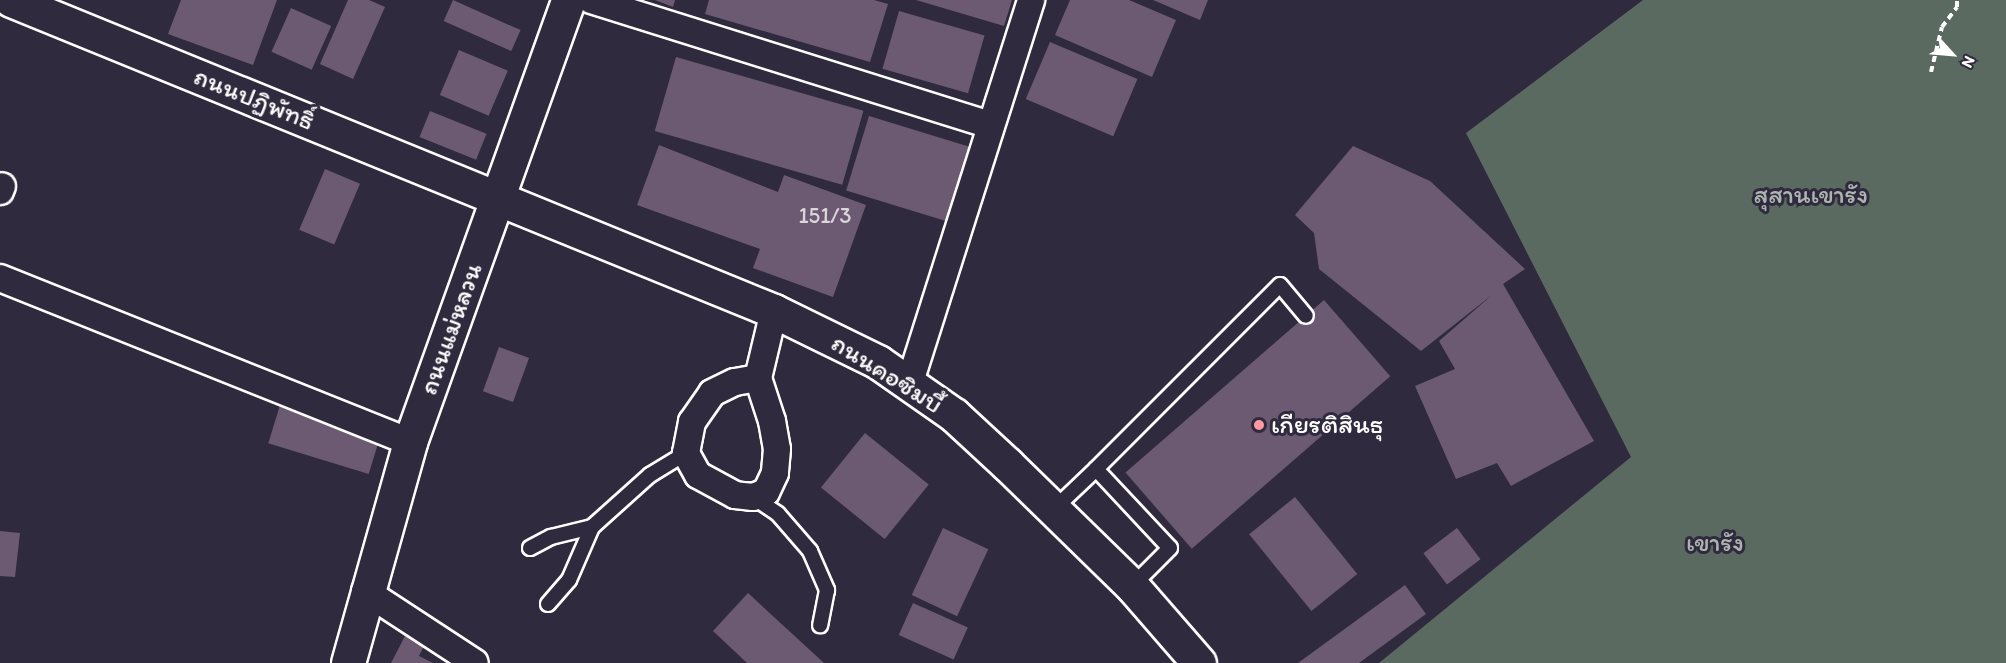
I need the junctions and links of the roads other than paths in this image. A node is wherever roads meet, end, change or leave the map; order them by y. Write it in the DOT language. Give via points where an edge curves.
graph roads {
  1 [pos="11,0"];
  2 [pos="568,0"];
  3 [pos="591,0"];
  4 [pos="1031,0"];
  5 [pos="991,125"];
  6 [pos="498,198"];
  7 [pos="0,278"];
  8 [pos="774,311"];
  9 [pos="1306,316"];
  10 [pos="758,378"];
  11 [pos="910,382"];
  12 [pos="410,442"];
  13 [pos="686,453"];
  14 [pos="1096,469"];
  15 [pos="753,497"];
  16 [pos="1053,510"];
  17 [pos="592,527"];
  18 [pos="530,548"];
  19 [pos="1132,586"];
  20 [pos="365,591"];
  21 [pos="548,604"];
  22 [pos="820,625"];
  23 [pos="348,663"];
  24 [pos="475,663"];
  25 [pos="1199,663"];
  1 -- 6 [label="street, ถนนปฏิพัทธิ์"];
  2 -- 6 [label="street, ถนนแม่หลวน"];
  3 -- 5 [label="street"];
  4 -- 5 [label="street"];
  5 -- 11 [label="street"];
  6 -- 8 [label="street, ถนนคอซิมบี้"];
  6 -- 12 [label="street, ถนนแม่หลวน"];
  7 -- 12 [label="street"];
  8 -- 10 [label="street"];
  8 -- 11 [label="street, ถนนคอซิมบี้" via="860,352"];
  9 -- 14 [label="lane" via="1280,285"];
  10 -- 13 [label="street" via="735,382 712,393 692,422"];
  10 -- 15 [label="street" via="767,399 777,450 776,473 766,492"];
  11 -- 16 [label="street, ถนนคอซิมบี้" via="954,415"];
  12 -- 20 [label="street, ถนนแม่หลวน"];
  13 -- 15 [label="street" via="698,475 713,485 735,495"];
  13 -- 17 [label="lane" via="650,475"];
  14 -- 16 [label="lane"];
  14 -- 19 [label="lane" via="1170,548"];
  15 -- 22 [label="lane" via="778,513 810,551 827,590"];
  16 -- 19 [label="street, ถนนคอซิมบี้"];
  17 -- 18 [label="lane" via="551,537"];
  17 -- 21 [label="lane" via="569,580"];
  19 -- 25 [label="street, ถนนคอซิมบี้"];
  20 -- 23 [label="street, ถนนแม่หลวน"];
  20 -- 24 [label="street"];
}
